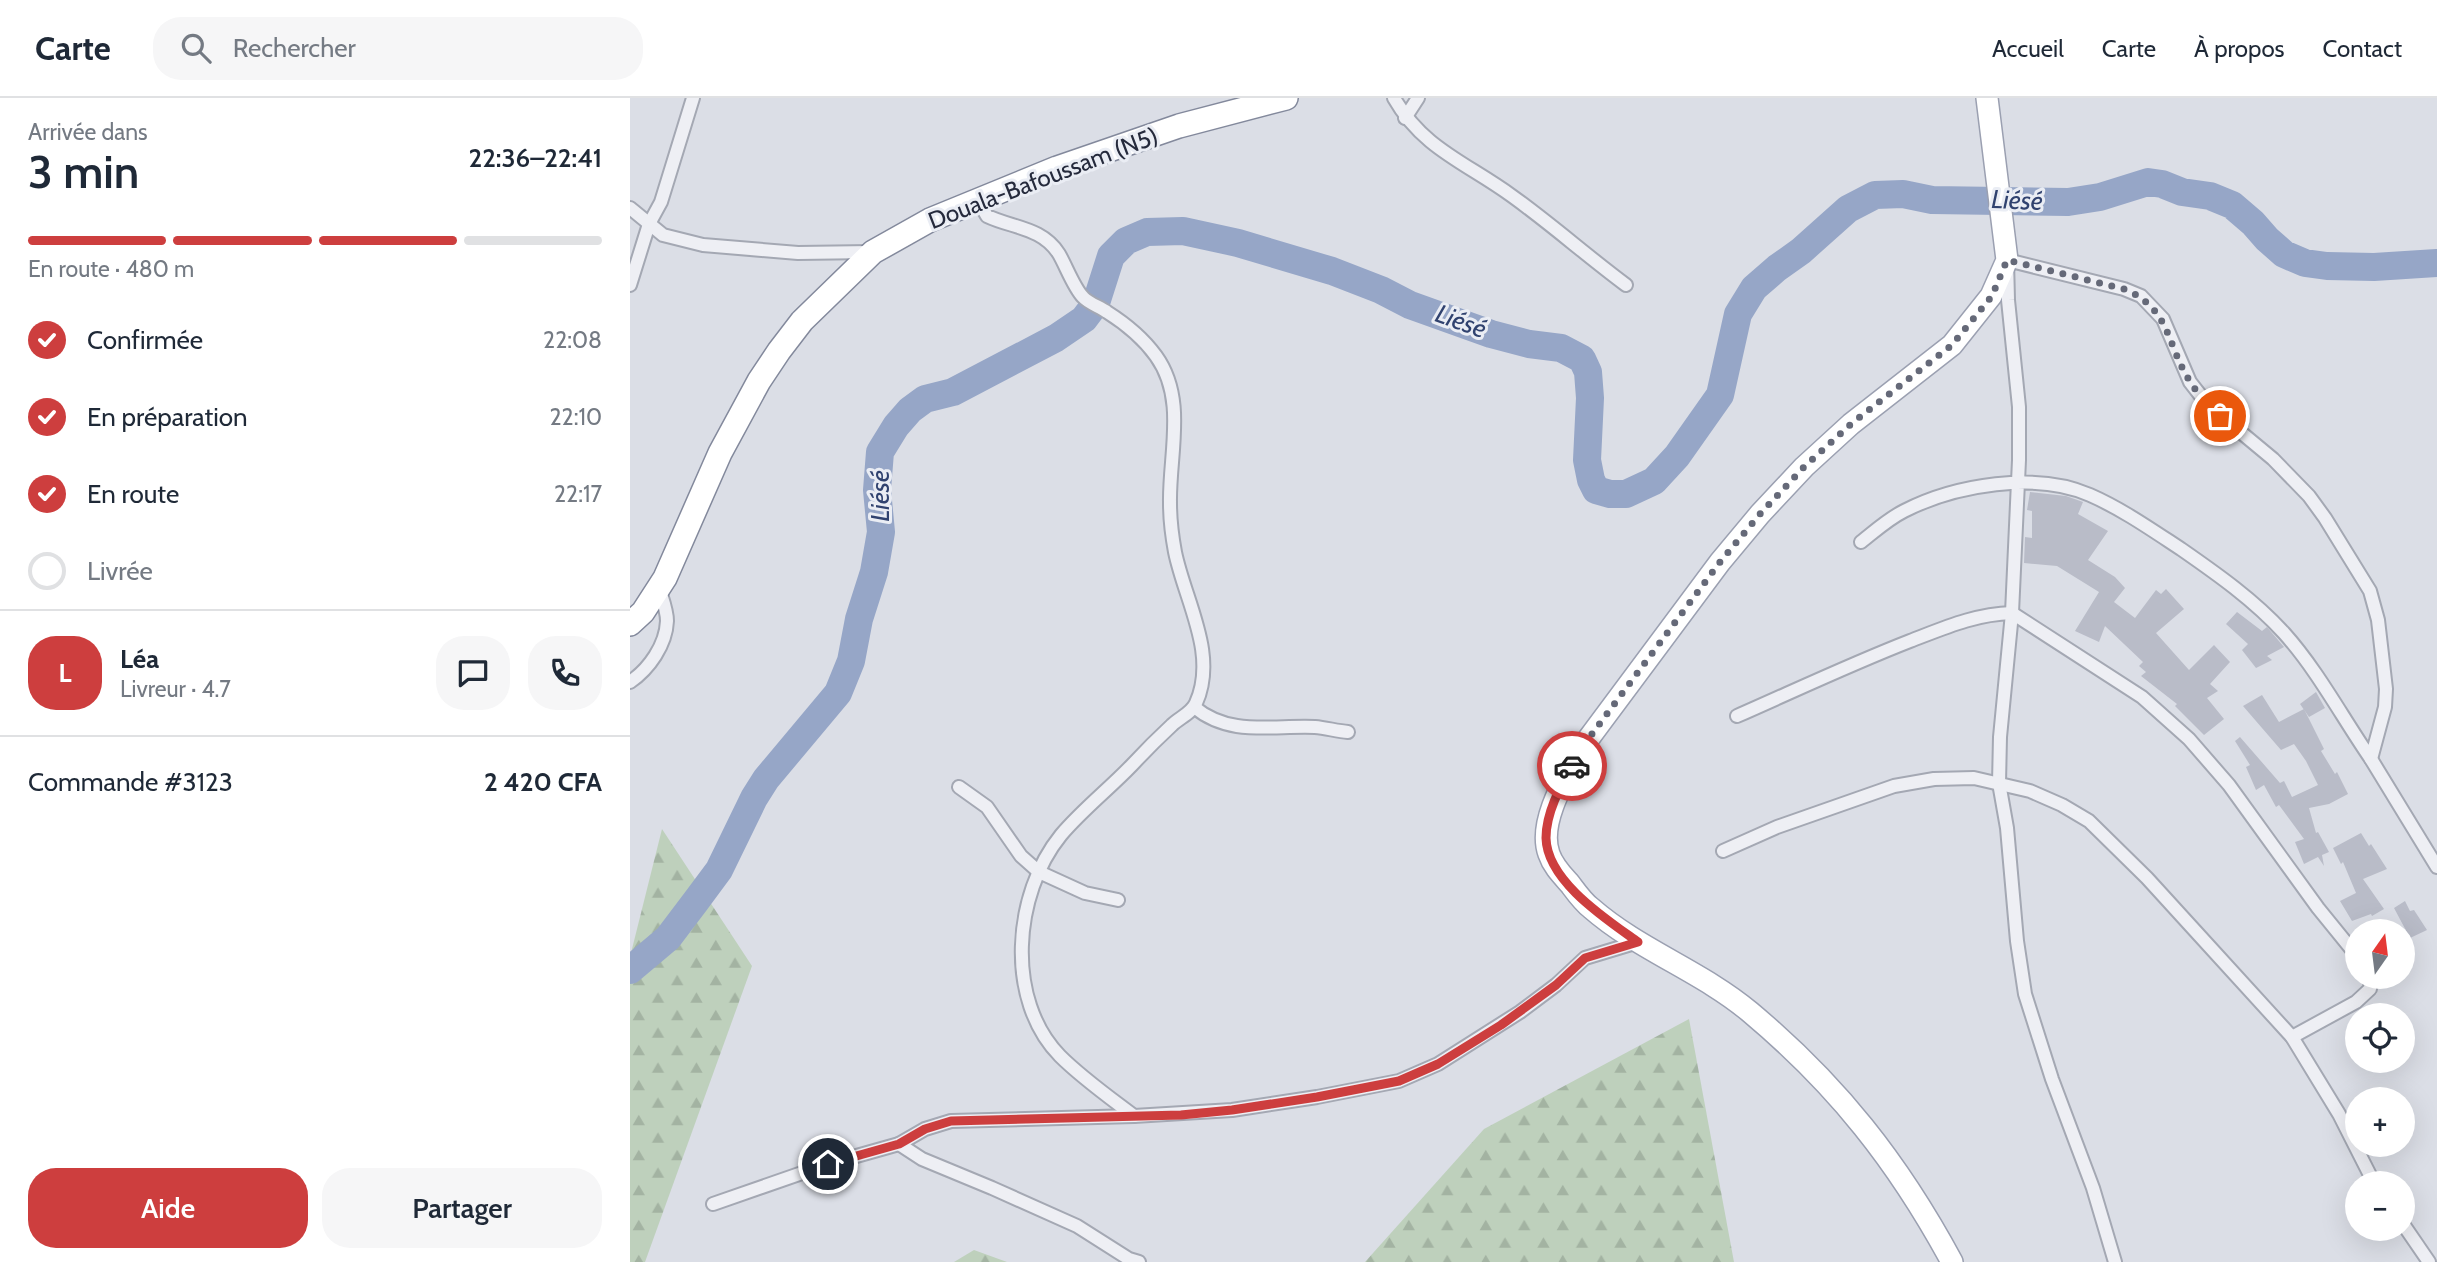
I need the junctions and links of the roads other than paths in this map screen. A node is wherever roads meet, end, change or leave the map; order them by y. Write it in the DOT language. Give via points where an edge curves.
graph roads {
  1 [pos="693,98"];
  2 [pos="1286,98"];
  3 [pos="1394,98"];
  4 [pos="1418,98"];
  5 [pos="1987,98"];
  6 [pos="1405,118"];
  7 [pos="977,199"];
  8 [pos="630,208"];
  9 [pos="649,224"];
  10 [pos="873,252"];
  11 [pos="2007,260"];
  12 [pos="630,285"];
  13 [pos="1626,285"];
  14 [pos="2017,483"];
  15 [pos="1861,542"];
  16 [pos="659,588"];
  17 [pos="2012,613"];
  18 [pos="630,624"];
  19 [pos="630,682"];
  20 [pos="1194,707"];
  21 [pos="1737,716"];
  22 [pos="1348,732"];
  23 [pos="2371,760"];
  24 [pos="1999,783"];
  25 [pos="960,787"];
  26 [pos="1723,851"];
  27 [pos="2437,867"];
  28 [pos="1039,873"];
  29 [pos="1118,900"];
  30 [pos="2345,941"];
  31 [pos="1638,942"];
  32 [pos="2370,989"];
  33 [pos="2292,1037"];
  34 [pos="1134,1116"];
  35 [pos="899,1144"];
  36 [pos="2368,1171"];
  37 [pos="713,1204"];
  38 [pos="2415,1241"];
  39 [pos="1139,1262"];
  40 [pos="1952,1262"];
  41 [pos="2115,1262"];
  42 [pos="2429,1262"];
  1 -- 9 [label="street" via="662,202"];
  2 -- 7 [label="highway, Douala-Bafoussam (N5)" via="1179,126"];
  3 -- 6 [label="street"];
  4 -- 6 [label="street"];
  5 -- 11 [label="main road"];
  6 -- 13 [label="street" via="1441,150 1511,195"];
  7 -- 10 [label="highway, Douala-Bafoussam (N5)"];
  7 -- 20 [label="street" via="987,216 1039,234 1056,250 1083,298 1135,332 1157,358 1169,383 1176,421 1170,503 1173,539 1205,667"];
  8 -- 9 [label="street"];
  9 -- 10 [label="street" via="663,235 703,245 798,253"];
  9 -- 12 [label="street"];
  10 -- 16 [label="highway, Douala-Bafoussam (N5)" via="802,321 759,381 720,453"];
  11 -- 14 [label="street" via="2018,407"];
  11 -- 23 [label="street" via="2141,296 2163,319 2190,382 2208,405 2309,496 2370,591 2378,620 2386,689"];
  11 -- 31 [label="main road" via="1992,296 1952,345 1851,424 1760,514 1583,746 1567,774 1550,814 1548,853 1558,872 1590,908"];
  14 -- 15 [label="street" via="1931,500 1904,512"];
  14 -- 17 [label="street"];
  14 -- 23 [label="street" via="2043,483 2089,495 2140,522 2248,598 2318,675"];
  16 -- 18 [label="highway, Douala-Bafoussam (N5)"];
  16 -- 19 [label="street" via="667,620 663,640 655,656"];
  17 -- 21 [label="street" via="1964,620"];
  17 -- 24 [label="street"];
  17 -- 30 [label="street" via="2142,697 2189,739 2230,785"];
  20 -- 22 [label="street" via="1223,724 1247,728 1315,727"];
  20 -- 28 [label="street" via="1061,836"];
  23 -- 27 [label="street"];
  24 -- 26 [label="street" via="1974,778 1894,786"];
  24 -- 33 [label="street" via="2062,804 2089,821 2193,926"];
  24 -- 41 [label="street" via="2025,994"];
  25 -- 28 [label="street" via="987,807 1021,856"];
  28 -- 29 [label="street" via="1085,893"];
  28 -- 34 [label="street" via="1022,943 1024,990 1037,1022 1059,1055"];
  31 -- 34 [label="street" via="1585,958 1491,1032 1399,1081 1232,1110"];
  31 -- 40 [label="main road" via="1714,985 1803,1059 1846,1103 1888,1157"];
  32 -- 33 [label="street" via="2356,1002"];
  33 -- 36 [label="street"];
  34 -- 35 [label="street" via="951,1121"];
  35 -- 37 [label="street"];
  35 -- 39 [label="street" via="1077,1226"];
  38 -- 42 [label="street"];
}
